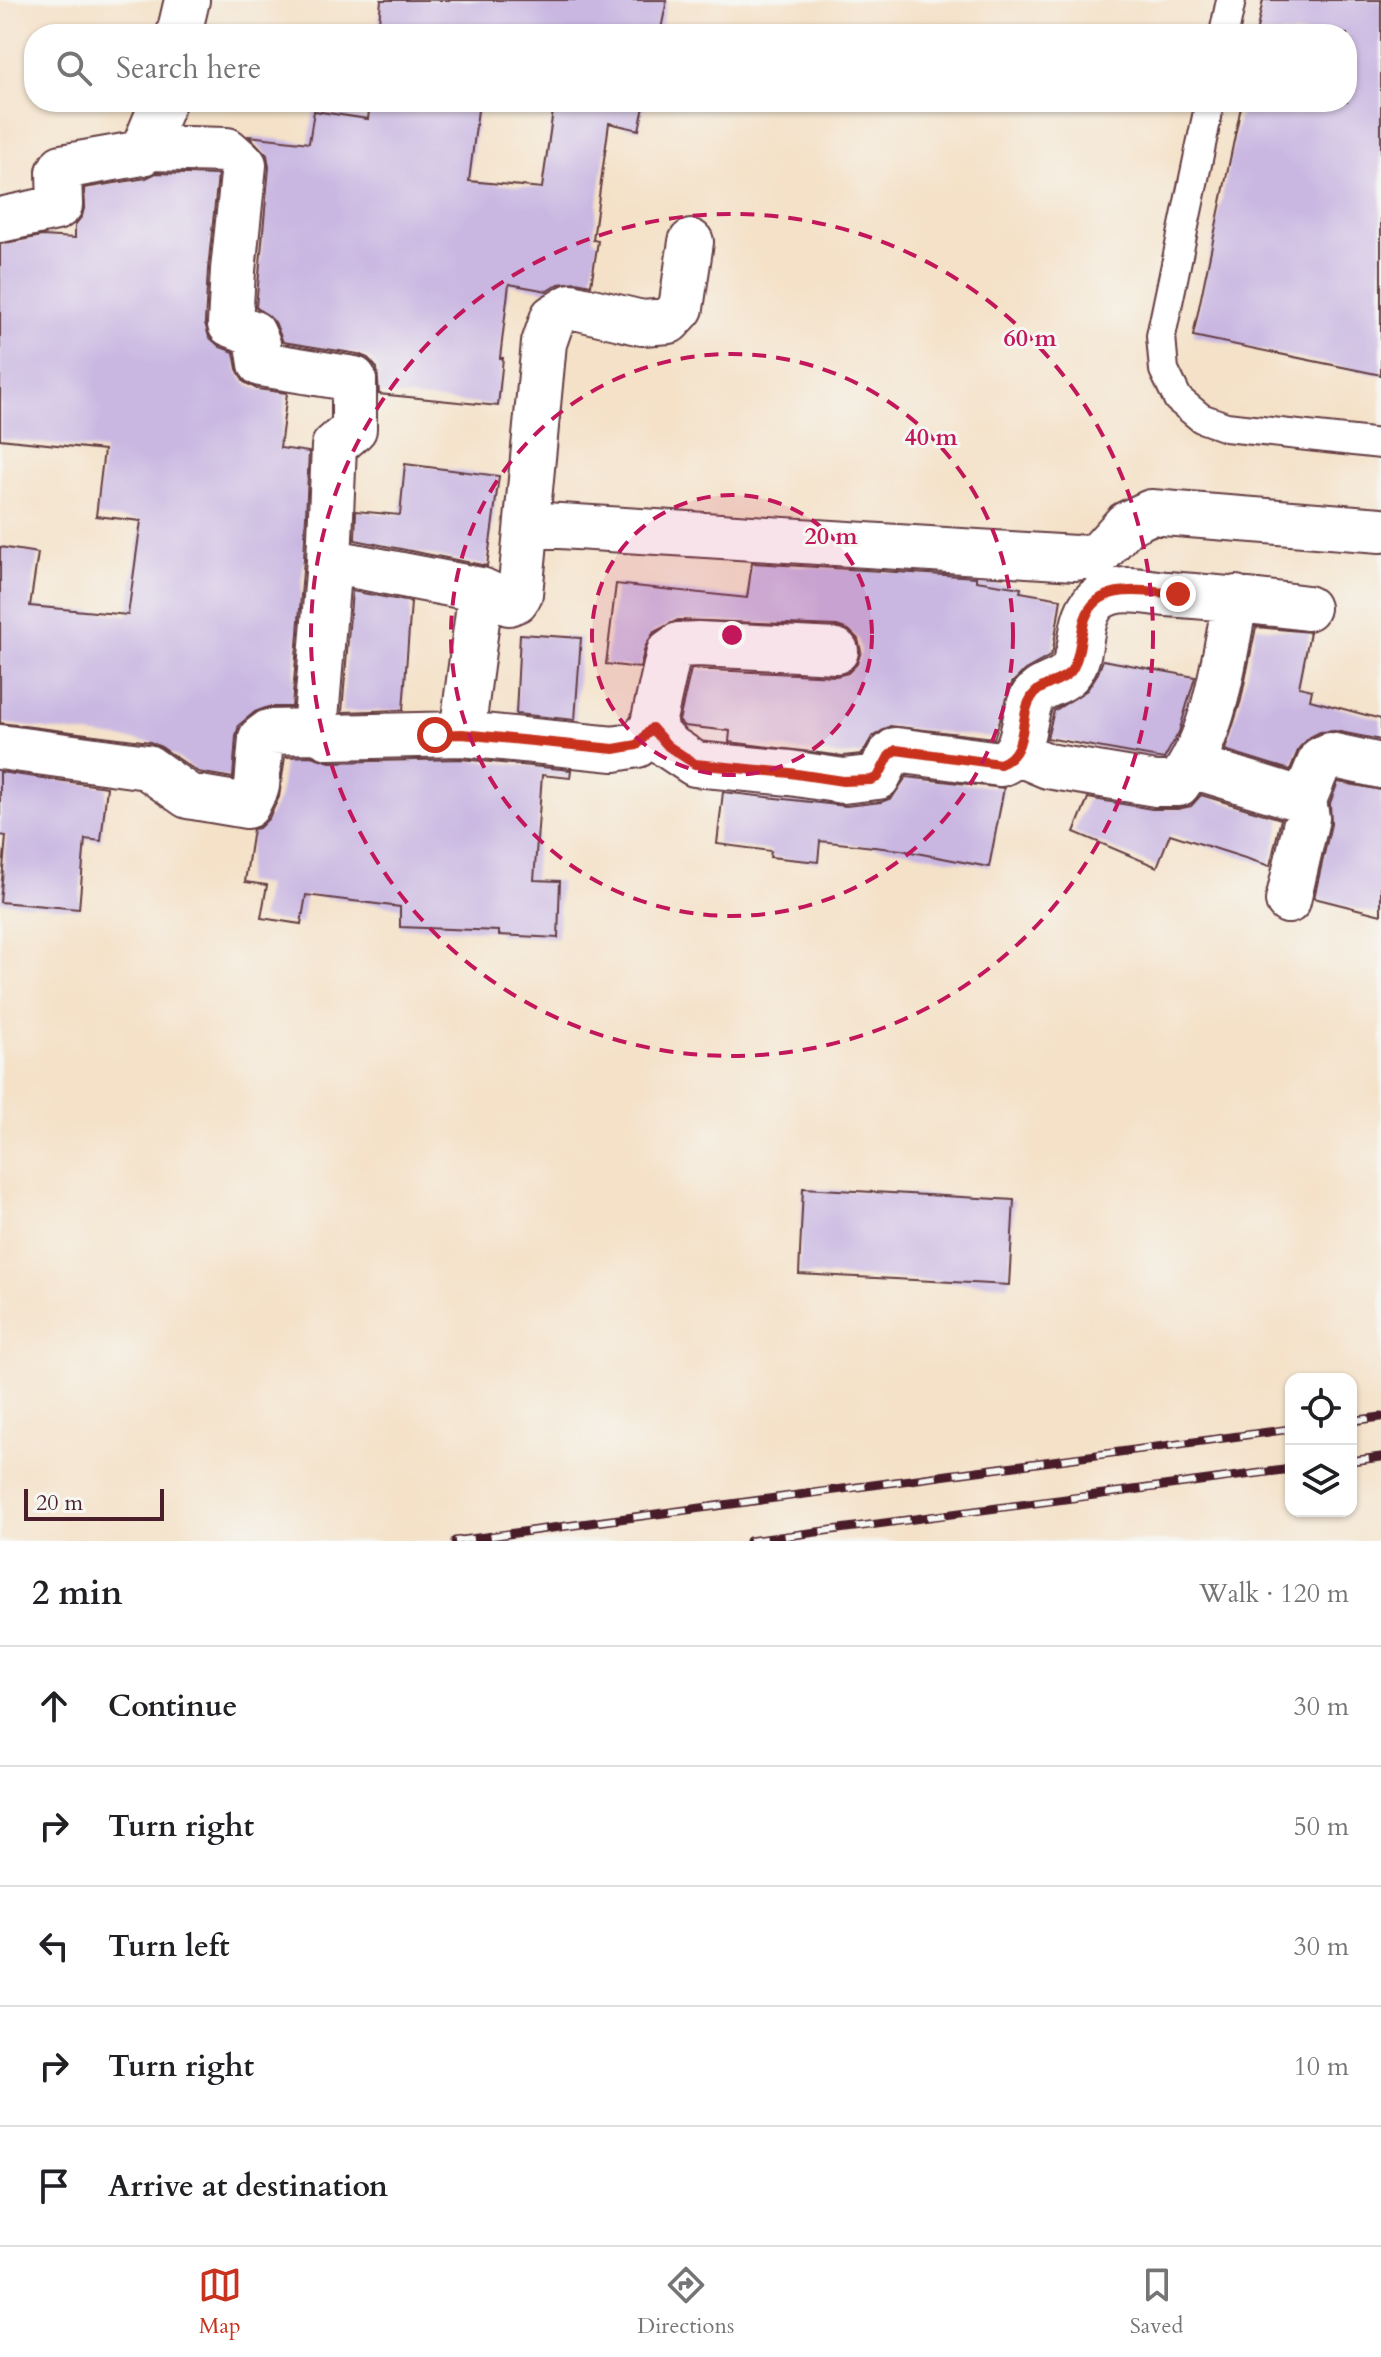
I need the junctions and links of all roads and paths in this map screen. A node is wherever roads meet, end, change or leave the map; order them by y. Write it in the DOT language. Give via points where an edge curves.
graph roads {
  1 [pos="187,0"];
  2 [pos="1231,0"];
  3 [pos="181,24"];
  4 [pos="1226,24"];
  5 [pos="160,112"];
  6 [pos="1208,112"];
  7 [pos="147,148"];
  8 [pos="0,220"];
  9 [pos="691,242"];
  10 [pos="1381,444"];
  11 [pos="528,524"];
  12 [pos="1381,530"];
  13 [pos="329,561"];
  14 [pos="481,590"];
  15 [pos="1236,598"];
  16 [pos="1307,608"];
  17 [pos="836,651"];
  18 [pos="652,728"];
  19 [pos="317,731"];
  20 [pos="462,734"];
  21 [pos="0,747"];
  22 [pos="1017,753"];
  23 [pos="1192,766"];
  24 [pos="1381,766"];
  25 [pos="1304,800"];
  26 [pos="1288,901"];
  1 -- 3 [label="street"];
  2 -- 4 [label="lane"];
  5 -- 7 [label="street"];
  6 -- 10 [label="lane" via="1161,336 1164,370 1178,399 1201,418 1226,427"];
  7 -- 8 [label="street" via="138,155 62,167 60,205"];
  7 -- 13 [label="street" via="227,150 244,165 230,324 253,333 261,364 354,379 354,429 334,446"];
  9 -- 11 [label="street" via="681,308 669,321 642,323 571,306 553,317 544,343"];
  11 -- 12 [label="street" via="1075,558 1098,555 1126,524 1151,512"];
  11 -- 14 [label="street" via="516,600 509,603"];
  13 -- 14 [label="street"];
  13 -- 19 [label="street"];
  14 -- 20 [label="street"];
  15 -- 16 [label="street"];
  15 -- 22 [label="street" via="1119,590 1100,597 1085,618 1073,668 1031,698"];
  15 -- 23 [label="street" via="1212,715"];
  17 -- 18 [label="street" via="679,645 669,652"];
  18 -- 20 [label="street" via="637,745 614,749"];
  18 -- 22 [label="street" via="695,764 843,781 878,777 896,750 1000,764"];
  19 -- 20 [label="street" via="329,737"];
  19 -- 21 [label="street" via="269,732 261,738 257,786 247,806 188,796 147,767"];
  22 -- 23 [label="street" via="1048,766 1156,784 1178,784"];
  23 -- 25 [label="street"];
  24 -- 25 [label="street" via="1330,755 1321,759"];
  25 -- 26 [label="street" via="1307,818"];
}
